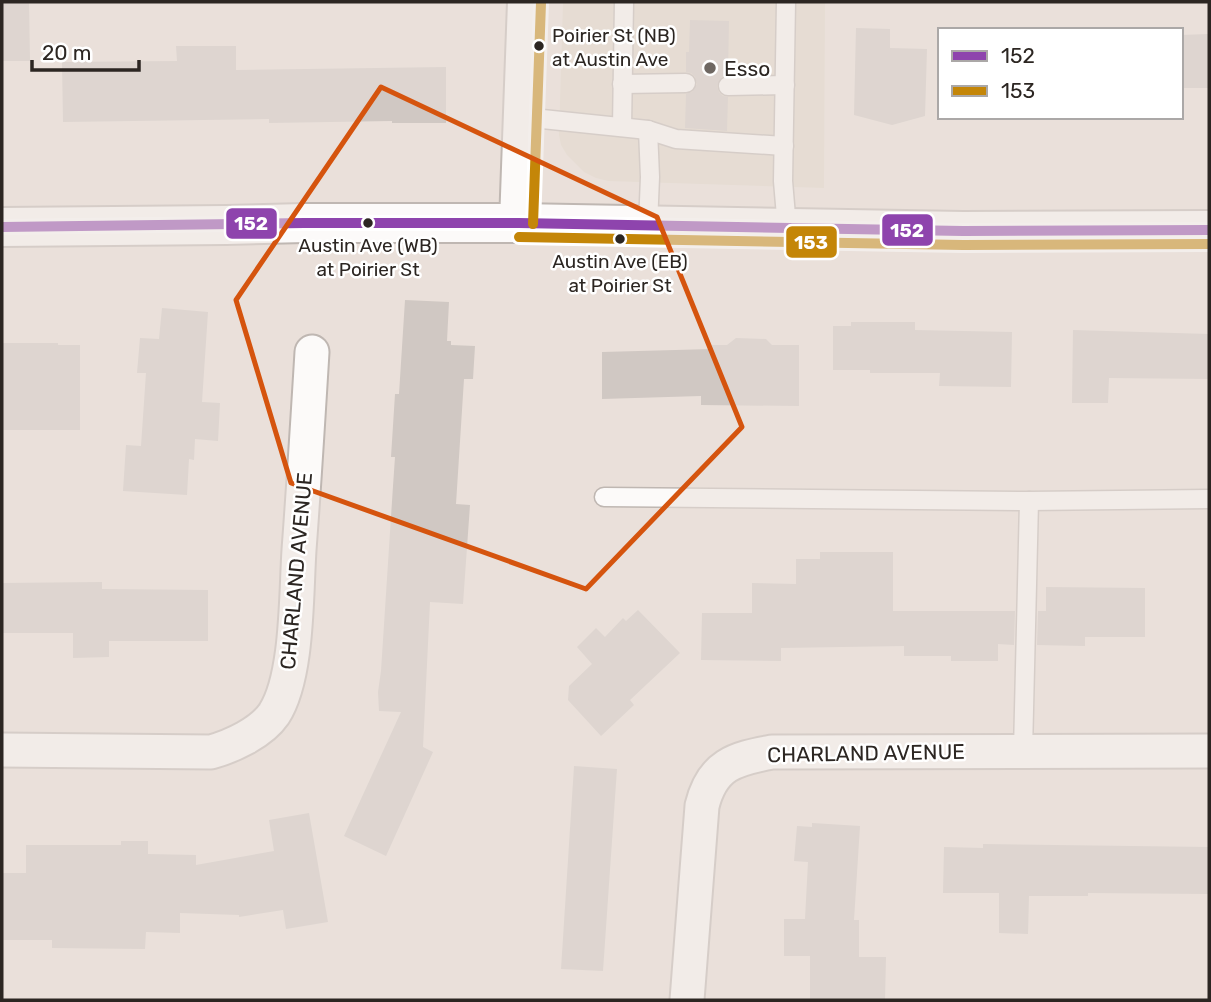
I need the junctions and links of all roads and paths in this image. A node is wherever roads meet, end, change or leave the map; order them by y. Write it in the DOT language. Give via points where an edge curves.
graph roads {
  1 [pos="527,2"];
  2 [pos="624,2"];
  3 [pos="786,2"];
  4 [pos="686,83"];
  5 [pos="622,84"];
  6 [pos="785,85"];
  7 [pos="728,86"];
  8 [pos="523,117"];
  9 [pos="622,127"];
  10 [pos="649,130"];
  11 [pos="784,146"];
  12 [pos="519,223"];
  13 [pos="648,225"];
  14 [pos="2,227"];
  15 [pos="787,228"];
  16 [pos="1209,230"];
  17 [pos="312,352"];
  18 [pos="604,497"];
  19 [pos="1209,499"];
  20 [pos="1029,502"];
  21 [pos="2,750"];
  22 [pos="1023,751"];
  23 [pos="1209,751"];
  24 [pos="687,1000"];
  1 -- 8 [label="main road"];
  2 -- 5 [label="lane"];
  3 -- 6 [label="lane"];
  4 -- 5 [label="lane"];
  5 -- 9 [label="lane"];
  6 -- 7 [label="lane"];
  6 -- 11 [label="lane"];
  8 -- 9 [label="lane"];
  8 -- 12 [label="main road"];
  9 -- 10 [label="lane"];
  10 -- 11 [label="lane" via="677,139"];
  10 -- 13 [label="lane"];
  11 -- 15 [label="lane"];
  12 -- 13 [label="main road"];
  12 -- 14 [label="main road"];
  13 -- 15 [label="main road"];
  15 -- 16 [label="main road"];
  17 -- 21 [label="street, CHARLAND AVENUE" via="293,645 283,695 273,715 234,745 211,752"];
  18 -- 20 [label="lane"];
  19 -- 20 [label="lane"];
  20 -- 22 [label="lane"];
  22 -- 23 [label="street, CHARLAND AVENUE"];
  22 -- 24 [label="street, CHARLAND AVENUE" via="772,752 726,766 713,778 702,806"];
}
